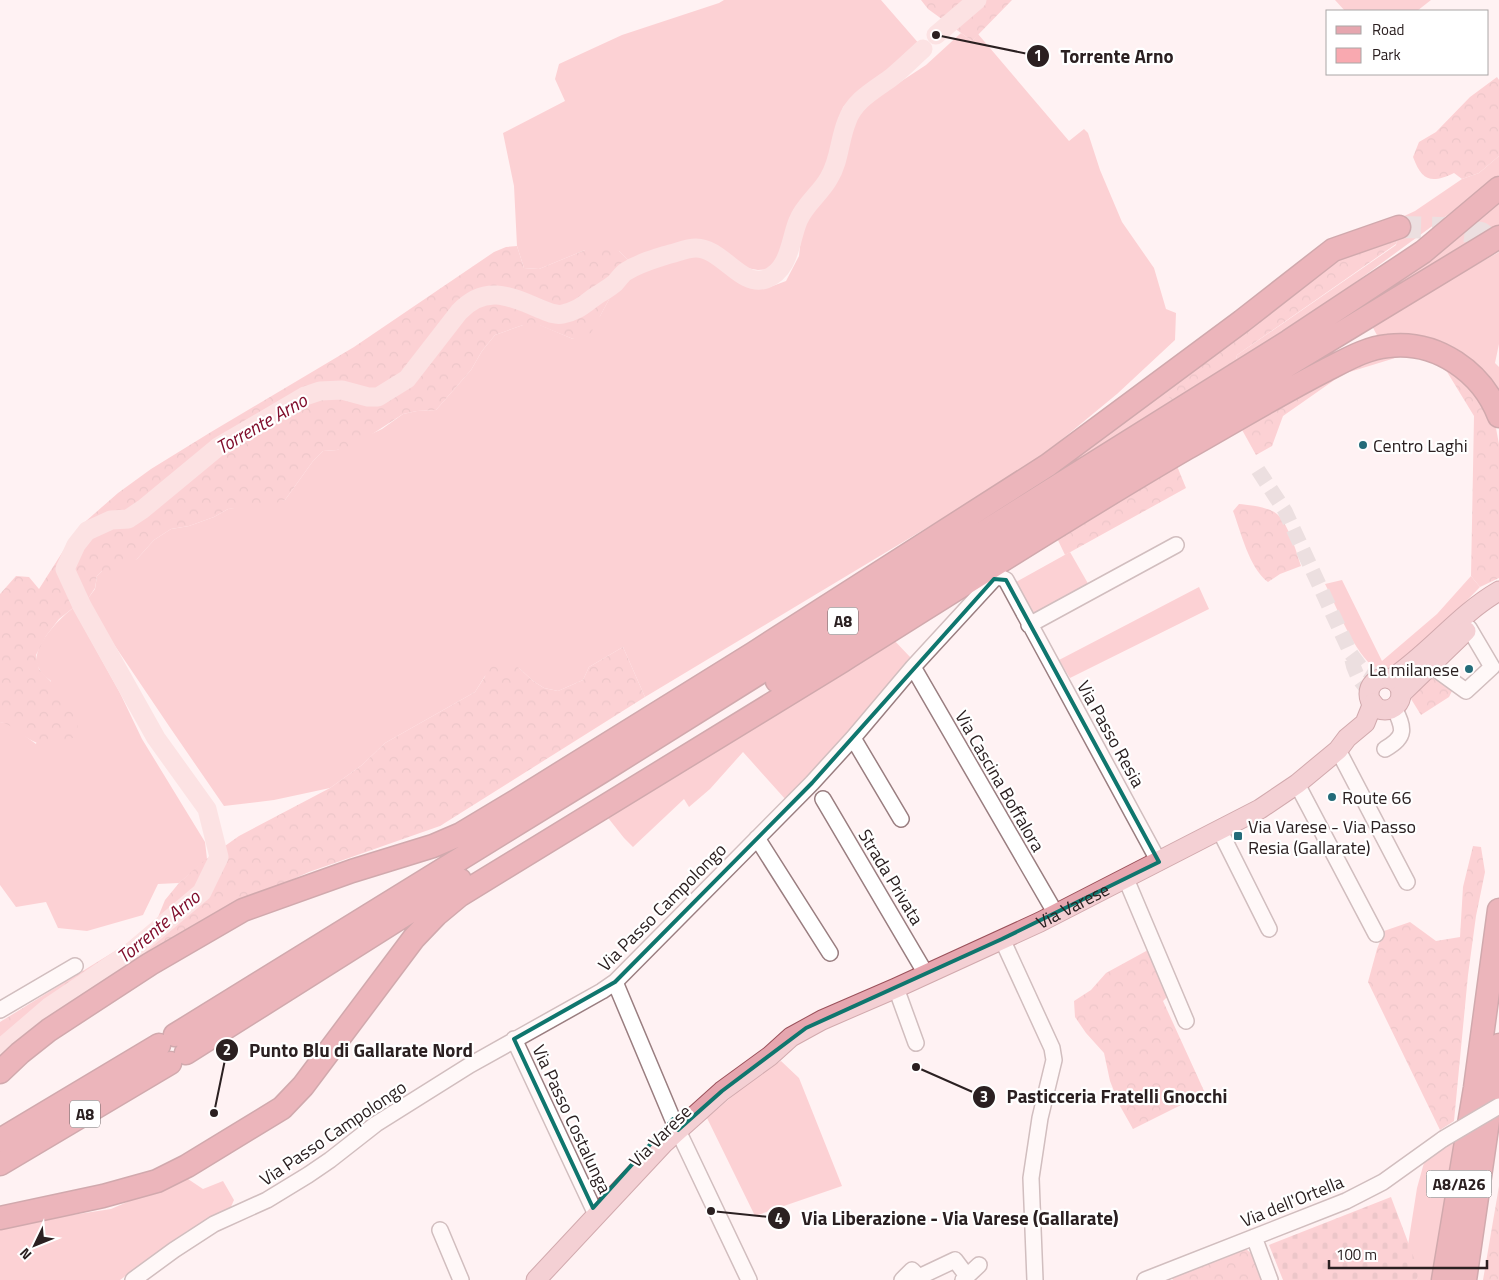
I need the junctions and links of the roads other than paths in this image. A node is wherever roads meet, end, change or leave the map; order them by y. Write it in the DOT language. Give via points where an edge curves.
graph roads {
  1 [pos="1499,188"];
  2 [pos="1399,227"];
  3 [pos="1499,237"];
  4 [pos="1499,416"];
  5 [pos="1176,545"];
  6 [pos="1000,577"];
  7 [pos="1499,591"];
  8 [pos="1499,603"];
  9 [pos="1030,625"];
  10 [pos="1462,629"];
  11 [pos="1430,665"];
  12 [pos="913,667"];
  13 [pos="1390,698"];
  14 [pos="853,738"];
  15 [pos="1385,749"];
  16 [pos="1338,750"];
  17 [pos="1297,784"];
  18 [pos="822,799"];
  19 [pos="901,819"];
  20 [pos="1220,831"];
  21 [pos="757,838"];
  22 [pos="1160,862"];
  23 [pos="1126,879"];
  24 [pos="1407,882"];
  25 [pos="1499,910"];
  26 [pos="1056,914"];
  27 [pos="1269,929"];
  28 [pos="1376,934"];
  29 [pos="1002,940"];
  30 [pos="830,953"];
  31 [pos="75,966"];
  32 [pos="926,974"];
  33 [pos="615,982"];
  34 [pos="896,988"];
  35 [pos="0,1010"];
  36 [pos="1186,1021"];
  37 [pos="514,1039"];
  38 [pos="916,1043"];
  39 [pos="1499,1046"];
  40 [pos="172,1049"];
  41 [pos="0,1072"];
  42 [pos="1499,1106"];
  43 [pos="676,1125"];
  44 [pos="0,1140"];
  45 [pos="0,1164"];
  46 [pos="595,1211"];
  47 [pos="0,1218"];
  48 [pos="440,1230"];
  49 [pos="1254,1237"];
  50 [pos="979,1265"];
  51 [pos="965,1278"];
  52 [pos="920,1279"];
  53 [pos="133,1280"];
  54 [pos="461,1280"];
  55 [pos="536,1280"];
  56 [pos="750,1280"];
  57 [pos="902,1280"];
  58 [pos="1035,1280"];
  59 [pos="1145,1280"];
  60 [pos="1270,1280"];
  61 [pos="1443,1280"];
  62 [pos="1465,1280"];
  1 -- 40 [label="highway, A8" via="1423,252 1289,341 585,782"];
  2 -- 41 [label="highway" via="1333,250 1048,465 511,804 461,834 433,846 243,910 150,964 49,1030"];
  3 -- 40 [label="highway, A8"];
  4 -- 47 [label="highway" via="1486,389 1473,375 1434,350 1419,347 1389,346 1369,350 1300,383 1111,492 460,895 414,938 303,1086 282,1108 157,1181"];
  5 -- 9 [label="street"];
  6 -- 9 [label="street, Via Passo Resia" via="1006,580"];
  6 -- 12 [label="street, Via Passo Campolongo" via="994,579"];
  7 -- 10 [label="main road, Via Varese" via="1474,607"];
  8 -- 10 [label="main road, Via Varese"];
  9 -- 22 [label="street, Via Passo Resia"];
  10 -- 11 [label="main road, Via Varese"];
  10 -- 11 [label="street" via="1492,667 1466,692"];
  10 -- 13 [label="main road, Via Varese" via="1407,668"];
  11 -- 13 [label="main road, Via Varese"];
  12 -- 14 [label="street, Via Passo Campolongo"];
  12 -- 26 [label="street, Via Cascina Boffalora"];
  13 -- 15 [label="street" via="1402,731 1396,742"];
  13 -- 16 [label="main road, Via Varese" via="1371,731 1354,746"];
  14 -- 19 [label="street"];
  14 -- 21 [label="street, Via Passo Campolongo"];
  16 -- 17 [label="main road, Via Varese"];
  16 -- 24 [label="street"];
  17 -- 20 [label="main road, Via Varese"];
  17 -- 28 [label="street"];
  18 -- 32 [label="street, Strada Privata"];
  20 -- 22 [label="main road, Via Varese"];
  20 -- 27 [label="street"];
  21 -- 30 [label="street"];
  21 -- 33 [label="street, Via Passo Campolongo"];
  22 -- 23 [label="main road, Via Varese"];
  23 -- 26 [label="main road, Via Varese"];
  23 -- 36 [label="street"];
  25 -- 61 [label="highway, A8/A26" via="1475,1088"];
  26 -- 29 [label="main road, Via Varese"];
  29 -- 32 [label="main road, Via Varese"];
  29 -- 58 [label="street" via="1052,1048 1054,1060 1040,1118 1031,1178"];
  31 -- 35 [label="street"];
  32 -- 34 [label="main road, Via Varese"];
  33 -- 37 [label="street, Via Passo Campolongo"];
  33 -- 43 [label="street"];
  34 -- 38 [label="street"];
  34 -- 43 [label="main road, Via Varese" via="791,1037"];
  37 -- 46 [label="street, Via Passo Costalunga"];
  37 -- 53 [label="street, Via Passo Campolongo" via="382,1120 308,1175 267,1200 214,1224"];
  39 -- 62 [label="highway, A8/A26"];
  40 -- 44 [label="highway, A8"];
  40 -- 45 [label="highway, A8"];
  42 -- 49 [label="street, Via dell'Ortella, bridge" via="1443,1138 1383,1182"];
  43 -- 46 [label="main road, Via Varese"];
  43 -- 56 [label="street"];
  46 -- 55 [label="main road, Via Varese"];
  48 -- 54 [label="street"];
  49 -- 59 [label="street, Via dell'Ortella"];
  49 -- 60 [label="street"];
  50 -- 51 [label="street"];
  51 -- 52 [label="street" via="955,1260"];
  52 -- 57 [label="street" via="912,1270"];
}
